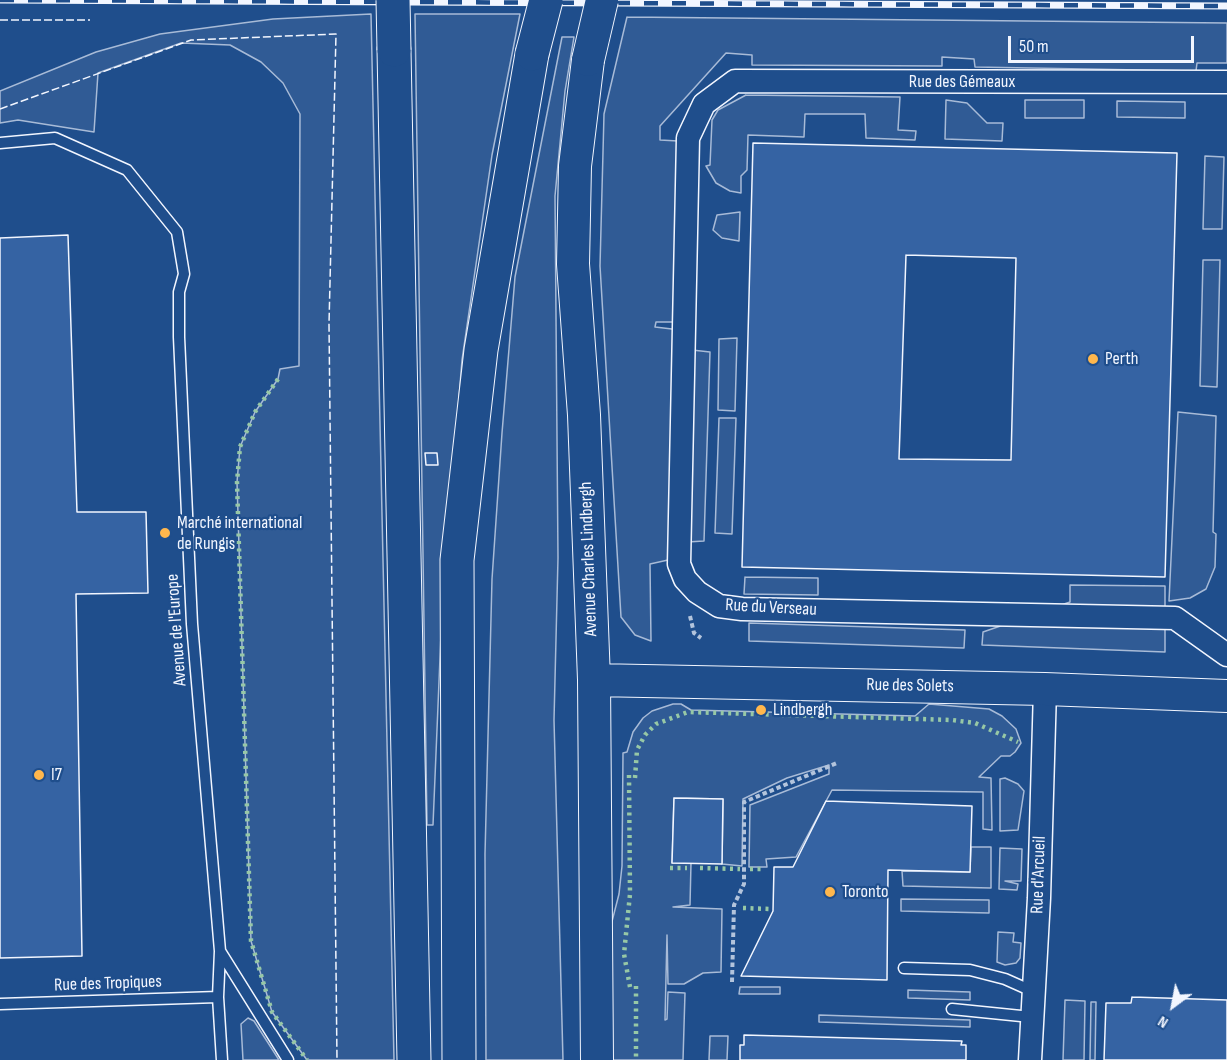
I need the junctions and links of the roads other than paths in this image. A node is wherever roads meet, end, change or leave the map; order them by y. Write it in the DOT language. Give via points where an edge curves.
graph roads {
  1 [pos="393,0"];
  2 [pos="546,0"];
  3 [pos="602,0"];
  4 [pos="1227,82"];
  5 [pos="704,104"];
  6 [pos="0,143"];
  7 [pos="1227,656"];
  8 [pos="594,680"];
  9 [pos="1045,689"];
  10 [pos="1227,696"];
  11 [pos="220,951"];
  12 [pos="904,968"];
  13 [pos="1032,991"];
  14 [pos="218,997"];
  15 [pos="0,1004"];
  16 [pos="952,1009"];
  17 [pos="1031,1017"];
  18 [pos="222,1046"];
  19 [pos="222,1060"];
  20 [pos="231,1060"];
  21 [pos="288,1060"];
  22 [pos="414,1060"];
  23 [pos="459,1060"];
  24 [pos="597,1060"];
  25 [pos="1030,1060"];
  1 -- 22 [label="highway, bridge"];
  2 -- 23 [label="highway, bridge" via="532,54 481,350 457,560"];
  3 -- 8 [label="main road, Avenue Charles Lindbergh, bridge" via="588,60 575,166 573,264 584,415"];
  4 -- 5 [label="street, Rue des Gémeaux" via="735,81"];
  5 -- 7 [label="street, Rue du Verseau" via="688,138 679,564 691,586 706,601 742,609 1175,618"];
  6 -- 11 [label="lane, Avenue de l'Europe" via="55,138 127,170 177,232 184,274 179,292 179,337 192,624"];
  8 -- 9 [label="main road, Rue des Solets"];
  8 -- 24 [label="main road, Avenue Charles Lindbergh"];
  9 -- 10 [label="main road, Rue des Solets"];
  9 -- 13 [label="street, Rue d'Arcueil"];
  11 -- 14 [label="lane, Avenue de l'Europe"];
  11 -- 21 [label="lane"];
  12 -- 13 [label="lane" via="970,970"];
  13 -- 17 [label="street, Rue d'Arcueil"];
  14 -- 15 [label="lane, Rue des Tropiques"];
  14 -- 18 [label="lane, Avenue de l'Europe"];
  16 -- 17 [label="lane"];
  17 -- 25 [label="street, Rue d'Arcueil"];
  18 -- 19 [label="lane, Avenue de l'Europe"];
  18 -- 20 [label="lane"];
}
